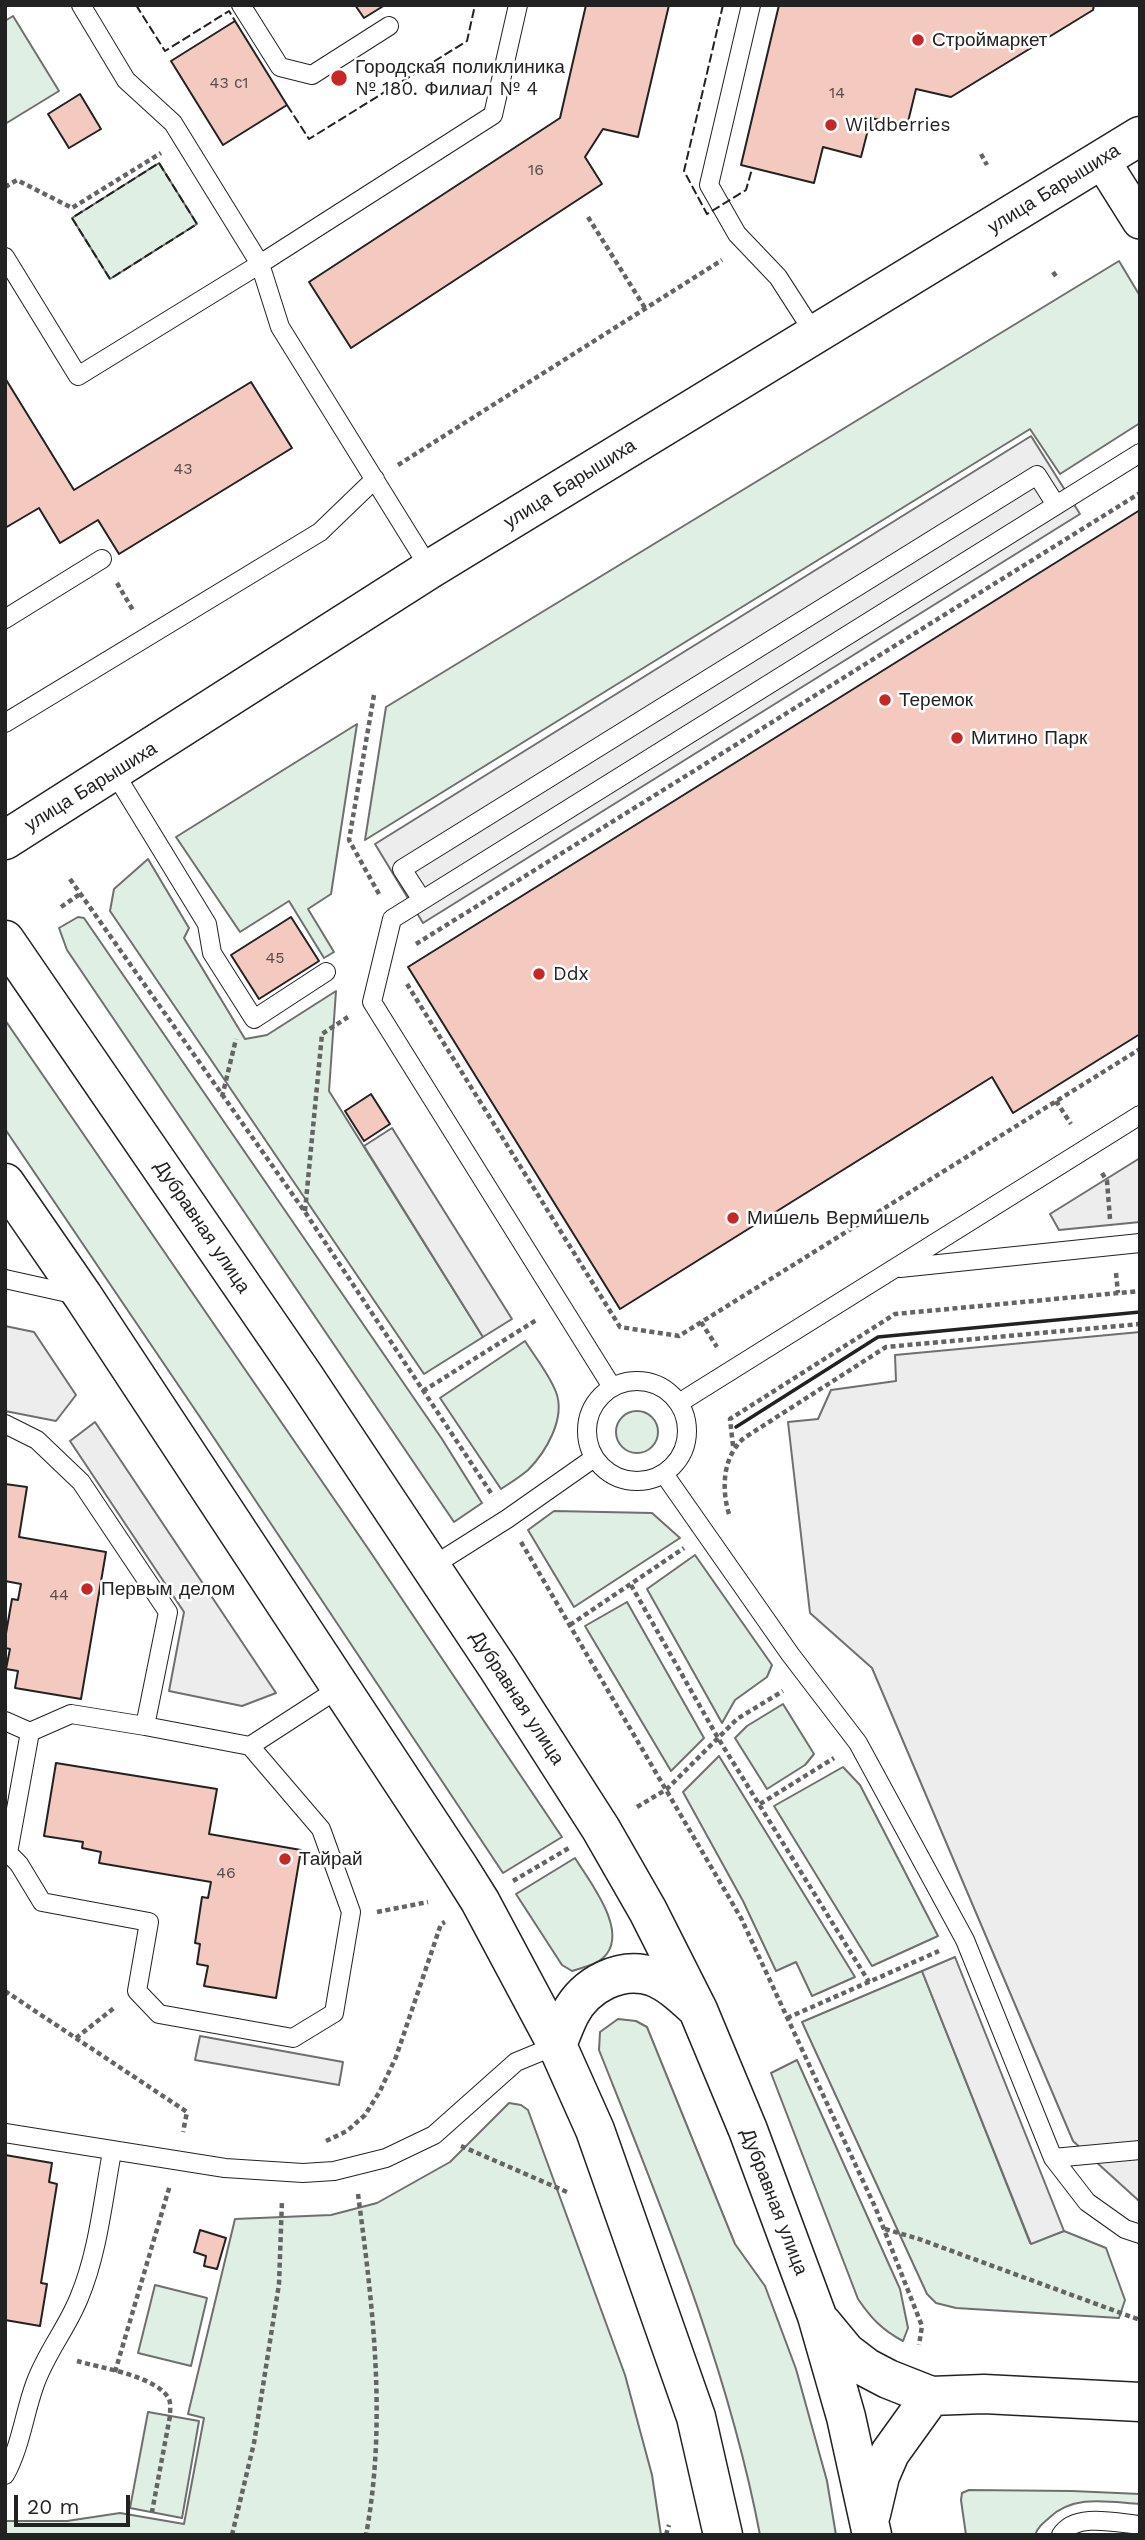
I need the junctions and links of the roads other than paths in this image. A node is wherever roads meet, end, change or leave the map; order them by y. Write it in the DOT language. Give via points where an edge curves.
graph roads {
  1 [pos="81,5"];
  2 [pos="242,5"];
  3 [pos="518,5"];
  4 [pos="751,5"];
  5 [pos="389,26"];
  6 [pos="1140,135"];
  7 [pos="1101,159"];
  8 [pos="1140,221"];
  9 [pos="5,257"];
  10 [pos="261,264"];
  11 [pos="814,333"];
  12 [pos="1140,453"];
  13 [pos="376,479"];
  14 [pos="1056,505"];
  15 [pos="102,559"];
  16 [pos="430,569"];
  17 [pos="5,619"];
  18 [pos="5,723"];
  19 [pos="114,772"];
  20 [pos="5,841"];
  21 [pos="422,900"];
  22 [pos="5,940"];
  23 [pos="326,972"];
  24 [pos="1140,1115"];
  25 [pos="5,1183"];
  26 [pos="1140,1243"];
  27 [pos="896,1268"];
  28 [pos="5,1279"];
  29 [pos="83,1296"];
  30 [pos="612,1387"];
  31 [pos="679,1403"];
  32 [pos="5,1424"];
  33 [pos="594,1458"];
  34 [pos="664,1474"];
  35 [pos="431,1566"];
  36 [pos="341,1686"];
  37 [pos="5,1721"];
  38 [pos="145,1726"];
  39 [pos="30,1732"];
  40 [pos="250,1746"];
  41 [pos="698,2010"];
  42 [pos="557,2045"];
  43 [pos="5,2133"];
  44 [pos="1140,2150"];
  45 [pos="112,2152"];
  46 [pos="1053,2158"];
  47 [pos="1140,2234"];
  48 [pos="817,2316"];
  49 [pos="931,2396"];
  50 [pos="1140,2402"];
  51 [pos="5,2475"];
  52 [pos="1140,2525"];
  53 [pos="871,2527"];
  54 [pos="723,2535"];
  55 [pos="1061,2535"];
  1 -- 10 [label="lane" via="126,80 173,123"];
  2 -- 5 [label="lane" via="280,67 312,75"];
  3 -- 10 [label="lane" via="493,115"];
  4 -- 11 [label="lane" via="709,185 737,234 778,276"];
  6 -- 7 [label="main road, улица Барышиха"];
  7 -- 8 [label="street"];
  7 -- 11 [label="main road, улица Барышиха"];
  9 -- 10 [label="lane" via="78,376"];
  10 -- 13 [label="lane" via="280,327"];
  11 -- 16 [label="main road, улица Барышиха"];
  12 -- 14 [label="lane"];
  13 -- 16 [label="lane"];
  13 -- 18 [label="lane" via="320,532"];
  14 -- 21 [label="lane"];
  14 -- 21 [label="lane" via="1037,474 402,869"];
  15 -- 17 [label="lane"];
  16 -- 19 [label="main road, улица Барышиха"];
  19 -- 20 [label="main road, улица Барышиха"];
  19 -- 23 [label="lane" via="207,924 212,953 254,1019"];
  21 -- 30 [label="lane" via="392,919 372,1002"];
  22 -- 35 [label="main road, Дубравная улица"];
  24 -- 27 [label="lane"];
  25 -- 29 [label="main road"];
  26 -- 27 [label="lane"];
  27 -- 31 [label="lane"];
  28 -- 29 [label="lane"];
  29 -- 36 [label="main road"];
  30 -- 31 [label="lane" via="649,1382 671,1393"];
  30 -- 33 [label="lane" via="601,1395 588,1419 586,1432"];
  31 -- 34 [label="lane" via="685,1415 686,1441 682,1454"];
  32 -- 38 [label="lane" via="37,1440 81,1482 168,1612"];
  33 -- 34 [label="lane" via="603,1469 626,1480 639,1482"];
  33 -- 35 [label="lane"];
  34 -- 46 [label="lane" via="858,1743 965,1940"];
  35 -- 41 [label="main road, Дубравная улица" via="601,1829"];
  36 -- 40 [label="lane"];
  36 -- 42 [label="main road" via="480,1901"];
  37 -- 39 [label="lane"];
  38 -- 39 [label="lane" via="71,1714"];
  38 -- 40 [label="lane"];
  39 -- 40 [label="lane" via="8,1853 42,1902 149,1922 137,1991 159,2014 293,2038 334,2013 351,1912 321,1829"];
  41 -- 42 [label="main road" via="655,1977 622,1974 597,1985 577,2003"];
  41 -- 48 [label="main road, Дубравная улица"];
  42 -- 45 [label="lane" via="516,2062 434,2135 386,2158 354,2167 324,2172 225,2168"];
  42 -- 54 [label="main road" via="595,2130 692,2405"];
  43 -- 45 [label="lane"];
  44 -- 46 [label="lane"];
  45 -- 51 [label="lane" via="89,2273 36,2384"];
  46 -- 47 [label="lane" via="1087,2202"];
  48 -- 49 [label="main road" via="846,2352 867,2368"];
  48 -- 53 [label="main road, Дубравная улица"];
  49 -- 50 [label="main road" via="984,2394"];
  49 -- 53 [label="main road" via="890,2453 880,2476"];
  52 -- 55 [label="lane" via="1083,2521 1065,2528"];
}
